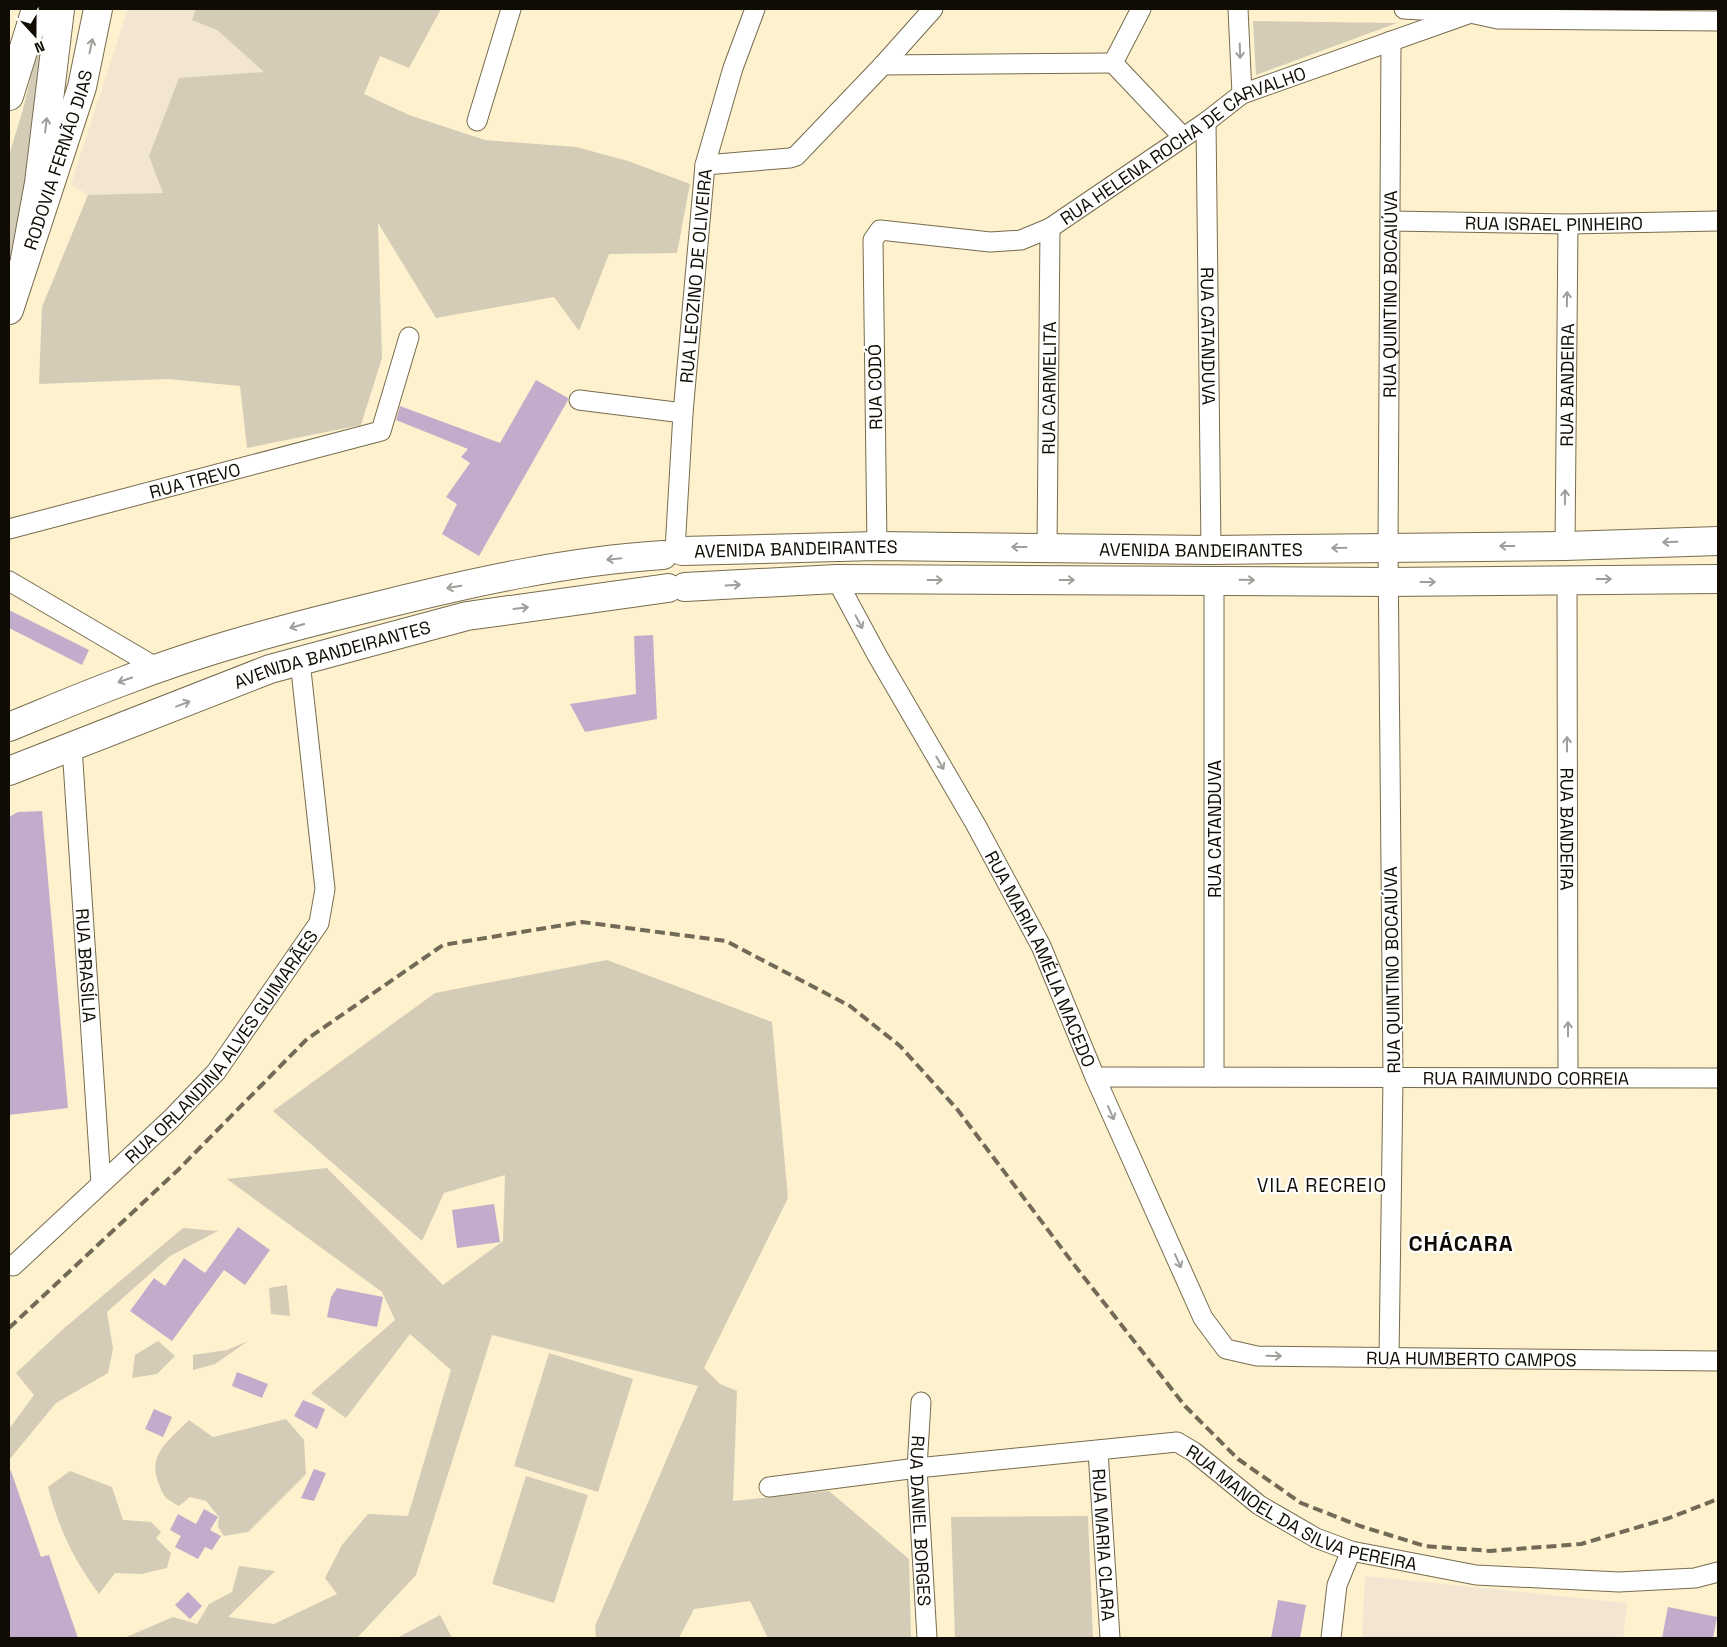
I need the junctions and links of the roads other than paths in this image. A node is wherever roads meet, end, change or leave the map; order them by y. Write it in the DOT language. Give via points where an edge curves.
graph roads {
  1 [pos="36,9"];
  2 [pos="60,9"];
  3 [pos="98,9"];
  4 [pos="511,9"];
  5 [pos="755,9"];
  6 [pos="933,9"];
  7 [pos="1141,9"];
  8 [pos="1238,9"];
  9 [pos="1404,9"];
  10 [pos="1474,10"];
  11 [pos="1718,21"];
  12 [pos="1391,41"];
  13 [pos="1112,63"];
  14 [pos="884,65"];
  15 [pos="1242,94"];
  16 [pos="9,96"];
  17 [pos="477,121"];
  18 [pos="1206,122"];
  19 [pos="1184,136"];
  20 [pos="705,165"];
  21 [pos="1718,220"];
  22 [pos="1390,221"];
  23 [pos="1568,224"];
  24 [pos="1050,228"];
  25 [pos="880,230"];
  26 [pos="25,259"];
  27 [pos="9,310"];
  28 [pos="409,337"];
  29 [pos="579,400"];
  30 [pos="683,413"];
  31 [pos="9,529"];
  32 [pos="1718,541"];
  33 [pos="877,546"];
  34 [pos="1565,546"];
  35 [pos="1388,547"];
  36 [pos="1047,548"];
  37 [pos="1211,550"];
  38 [pos="673,552"];
  39 [pos="836,579"];
  40 [pos="1566,579"];
  41 [pos="1718,579"];
  42 [pos="1214,580"];
  43 [pos="9,581"];
  44 [pos="1388,582"];
  45 [pos="676,588"];
  46 [pos="300,661"];
  47 [pos="160,669"];
  48 [pos="74,702"];
  49 [pos="9,727"];
  50 [pos="72,747"];
  51 [pos="9,771"];
  52 [pos="9,780"];
  53 [pos="1095,1077"];
  54 [pos="1214,1077"];
  55 [pos="1568,1078"];
  56 [pos="1718,1078"];
  57 [pos="1394,1079"];
  58 [pos="101,1184"];
  59 [pos="13,1266"];
  60 [pos="1226,1349"];
  61 [pos="1389,1358"];
  62 [pos="1718,1361"];
  63 [pos="921,1402"];
  64 [pos="1098,1451"];
  65 [pos="917,1468"];
  66 [pos="769,1487"];
  67 [pos="1351,1551"];
  68 [pos="1718,1572"];
  69 [pos="927,1638"];
  70 [pos="1110,1638"];
  71 [pos="1331,1638"];
  1 -- 16 [label="main road"];
  26 -- 2 [label="main road, one-way" via="39,183"];
  26 -- 3 [label="main road, RODOVIA FERNÃO DIAS, one-way" via="82,87"];
  4 -- 17 [label="street"];
  5 -- 20 [label="street, RUA LEOZINO DE OLIVEIRA" via="733,68"];
  6 -- 14 [label="street"];
  7 -- 13 [label="street"];
  8 -- 15 [label="street, one-way"];
  9 -- 10 [label="street"];
  10 -- 11 [label="street" via="1498,19"];
  10 -- 12 [label="street, RUA HELENA ROCHA DE CARVALHO"];
  12 -- 15 [label="street, RUA HELENA ROCHA DE CARVALHO"];
  12 -- 22 [label="street, RUA QUINTINO BOCAIÚVA"];
  13 -- 14 [label="street"];
  13 -- 19 [label="street"];
  14 -- 20 [label="street" via="796,156"];
  15 -- 18 [label="street, RUA HELENA ROCHA DE CARVALHO"];
  18 -- 19 [label="street, RUA HELENA ROCHA DE CARVALHO"];
  18 -- 37 [label="street, RUA CATANDUVA"];
  19 -- 24 [label="street, RUA HELENA ROCHA DE CARVALHO"];
  20 -- 30 [label="street, RUA LEOZINO DE OLIVEIRA"];
  21 -- 23 [label="street, RUA ISRAEL PINHEIRO"];
  22 -- 23 [label="street, RUA ISRAEL PINHEIRO"];
  22 -- 35 [label="street, RUA QUINTINO BOCAIÚVA"];
  34 -- 23 [label="street, RUA BANDEIRA, one-way"];
  24 -- 25 [label="street, RUA HELENA ROCHA DE CARVALHO" via="1022,240 990,242"];
  24 -- 36 [label="street, RUA CARMELITA"];
  25 -- 33 [label="street, RUA CODÓ" via="873,240"];
  26 -- 27 [label="main road, RODOVIA FERNÃO DIAS"];
  28 -- 31 [label="street, RUA TREVO" via="380,431"];
  29 -- 30 [label="street"];
  30 -- 38 [label="street, RUA LEOZINO DE OLIVEIRA"];
  32 -- 34 [label="main road, AVENIDA BANDEIRANTES, one-way"];
  36 -- 33 [label="main road, AVENIDA BANDEIRANTES, one-way"];
  33 -- 38 [label="main road, AVENIDA BANDEIRANTES"];
  34 -- 35 [label="main road, AVENIDA BANDEIRANTES, one-way"];
  35 -- 37 [label="main road, AVENIDA BANDEIRANTES, one-way"];
  35 -- 44 [label="street, RUA QUINTINO BOCAIÚVA"];
  36 -- 37 [label="main road, AVENIDA BANDEIRANTES"];
  38 -- 45 [label="main road" via="656,566 656,573 663,585"];
  38 -- 47 [label="main road, AVENIDA BANDEIRANTES, one-way" via="611,558 442,590 328,617"];
  39 -- 42 [label="main road, AVENIDA BANDEIRANTES, one-way"];
  45 -- 39 [label="main road, AVENIDA BANDEIRANTES, one-way"];
  39 -- 53 [label="street, RUA MARIA AMÉLIA MACEDO, one-way" via="1041,946"];
  40 -- 41 [label="main road, AVENIDA BANDEIRANTES, one-way"];
  44 -- 40 [label="main road, AVENIDA BANDEIRANTES, one-way"];
  55 -- 40 [label="street, RUA BANDEIRA, one-way"];
  42 -- 44 [label="main road, AVENIDA BANDEIRANTES, one-way"];
  42 -- 54 [label="street, RUA CATANDUVA"];
  43 -- 47 [label="street"];
  44 -- 57 [label="street, RUA QUINTINO BOCAIÚVA"];
  46 -- 45 [label="main road, AVENIDA BANDEIRANTES, one-way" via="466,616"];
  50 -- 46 [label="main road, AVENIDA BANDEIRANTES, one-way" via="270,669"];
  46 -- 58 [label="street, RUA ORLANDINA ALVES GUIMARÃES" via="325,889 320,923 216,1072"];
  47 -- 48 [label="main road, AVENIDA BANDEIRANTES, one-way"];
  48 -- 49 [label="main road, AVENIDA BANDEIRANTES"];
  48 -- 50 [label="main road"];
  50 -- 51 [label="main road, AVENIDA BANDEIRANTES"];
  50 -- 52 [label="main road"];
  50 -- 58 [label="street, RUA BRASÍLIA"];
  53 -- 54 [label="street, RUA RAIMUNDO CORREIA"];
  53 -- 60 [label="street, RUA MARIA AMÉLIA MACEDO, one-way" via="1203,1318"];
  54 -- 57 [label="street, RUA RAIMUNDO CORREIA"];
  55 -- 56 [label="street, RUA RAIMUNDO CORREIA"];
  55 -- 57 [label="street, RUA RAIMUNDO CORREIA"];
  57 -- 61 [label="street, RUA QUINTINO BOCAIÚVA"];
  58 -- 59 [label="street, RUA ORLANDINA ALVES GUIMARÃES"];
  60 -- 61 [label="street, RUA HUMBERTO CAMPOS, one-way" via="1257,1356"];
  61 -- 62 [label="street, RUA HUMBERTO CAMPOS"];
  63 -- 65 [label="street, RUA DANIEL BORGES"];
  64 -- 65 [label="street, RUA MANOEL DA SILVA PEREIRA"];
  64 -- 67 [label="street, RUA MANOEL DA SILVA PEREIRA" via="1177,1442 1259,1505 1316,1538"];
  64 -- 70 [label="street, RUA MARIA CLARA"];
  65 -- 66 [label="street, RUA MANOEL DA SILVA PEREIRA"];
  65 -- 69 [label="street, RUA DANIEL BORGES"];
  67 -- 68 [label="street, RUA MANOEL DA SILVA PEREIRA" via="1476,1575 1619,1582 1695,1578"];
  67 -- 71 [label="street" via="1337,1585"];
}
